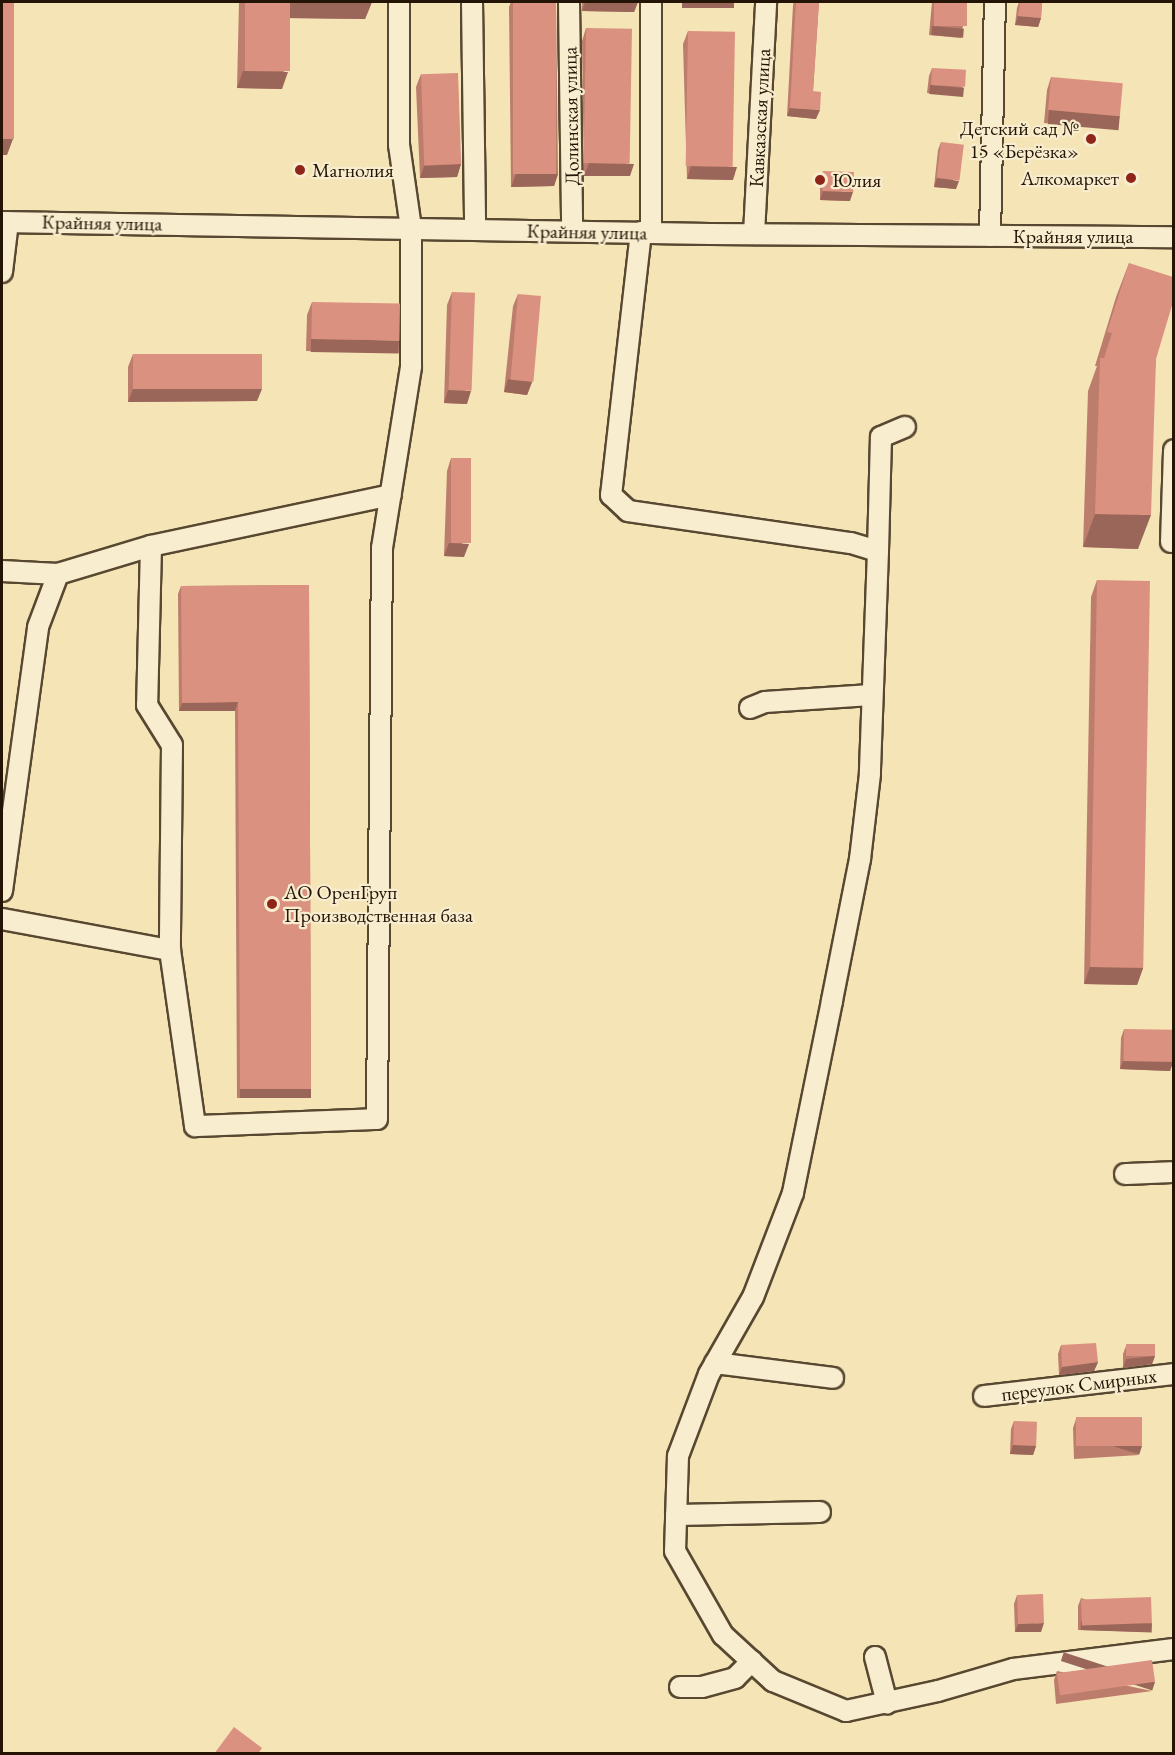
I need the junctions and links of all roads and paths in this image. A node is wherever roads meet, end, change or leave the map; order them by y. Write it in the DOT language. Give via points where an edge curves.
graph roads {
  1 [pos="399,2"];
  2 [pos="472,2"];
  3 [pos="569,2"];
  4 [pos="651,2"];
  5 [pos="766,2"];
  6 [pos="995,2"];
  7 [pos="4,222"];
  8 [pos="411,228"];
  9 [pos="475,230"];
  10 [pos="572,231"];
  11 [pos="646,233"];
  12 [pos="754,234"];
  13 [pos="990,236"];
  14 [pos="1173,237"];
  15 [pos="2,272"];
  16 [pos="905,427"];
  17 [pos="1173,450"];
  18 [pos="391,495"];
  19 [pos="1171,542"];
  20 [pos="151,546"];
  21 [pos="878,551"];
  22 [pos="2,571"];
  23 [pos="58,574"];
  24 [pos="871,696"];
  25 [pos="750,708"];
  26 [pos="2,891"];
  27 [pos="2,919"];
  28 [pos="170,950"];
  29 [pos="1173,1172"];
  30 [pos="1125,1174"];
  31 [pos="715,1363"];
  32 [pos="1173,1374"];
  33 [pos="833,1378"];
  34 [pos="984,1396"];
  35 [pos="820,1512"];
  36 [pos="676,1515"];
  37 [pos="1173,1649"];
  38 [pos="875,1657"];
  39 [pos="752,1661"];
  40 [pos="680,1687"];
  41 [pos="887,1703"];
  1 -- 8 [label="street" via="399,146"];
  2 -- 9 [label="street"];
  3 -- 10 [label="street, Долинская улица"];
  4 -- 11 [label="street"];
  5 -- 12 [label="street, Кавказская улица"];
  6 -- 13 [label="street"];
  7 -- 8 [label="street, Крайняя улица"];
  7 -- 15 [label="street"];
  8 -- 9 [label="street, Крайняя улица"];
  8 -- 18 [label="street" via="411,366"];
  9 -- 10 [label="street, Крайняя улица"];
  10 -- 11 [label="street, Крайняя улица"];
  11 -- 12 [label="street, Крайняя улица"];
  11 -- 21 [label="street" via="611,495 628,511 851,543"];
  12 -- 13 [label="street, Крайняя улица"];
  13 -- 14 [label="street, Крайняя улица"];
  16 -- 21 [label="street" via="882,437"];
  17 -- 19 [label="street"];
  18 -- 20 [label="street"];
  18 -- 28 [label="street" via="382,548 377,1119 195,1126"];
  20 -- 23 [label="street"];
  20 -- 28 [label="street" via="147,705 172,746"];
  21 -- 24 [label="street"];
  22 -- 23 [label="street"];
  23 -- 26 [label="street" via="38,627"];
  24 -- 25 [label="street" via="765,702"];
  24 -- 31 [label="street" via="870,774 860,859 793,1193 753,1297"];
  27 -- 28 [label="street"];
  29 -- 30 [label="street"];
  31 -- 33 [label="street"];
  31 -- 36 [label="street" via="678,1456"];
  32 -- 34 [label="street, переулок Смирных"];
  35 -- 36 [label="street"];
  36 -- 39 [label="street" via="675,1551 723,1635"];
  37 -- 41 [label="street" via="996,1673"];
  38 -- 41 [label="street"];
  39 -- 40 [label="street" via="735,1678 702,1687"];
  39 -- 41 [label="street" via="773,1681 846,1711"];
}
